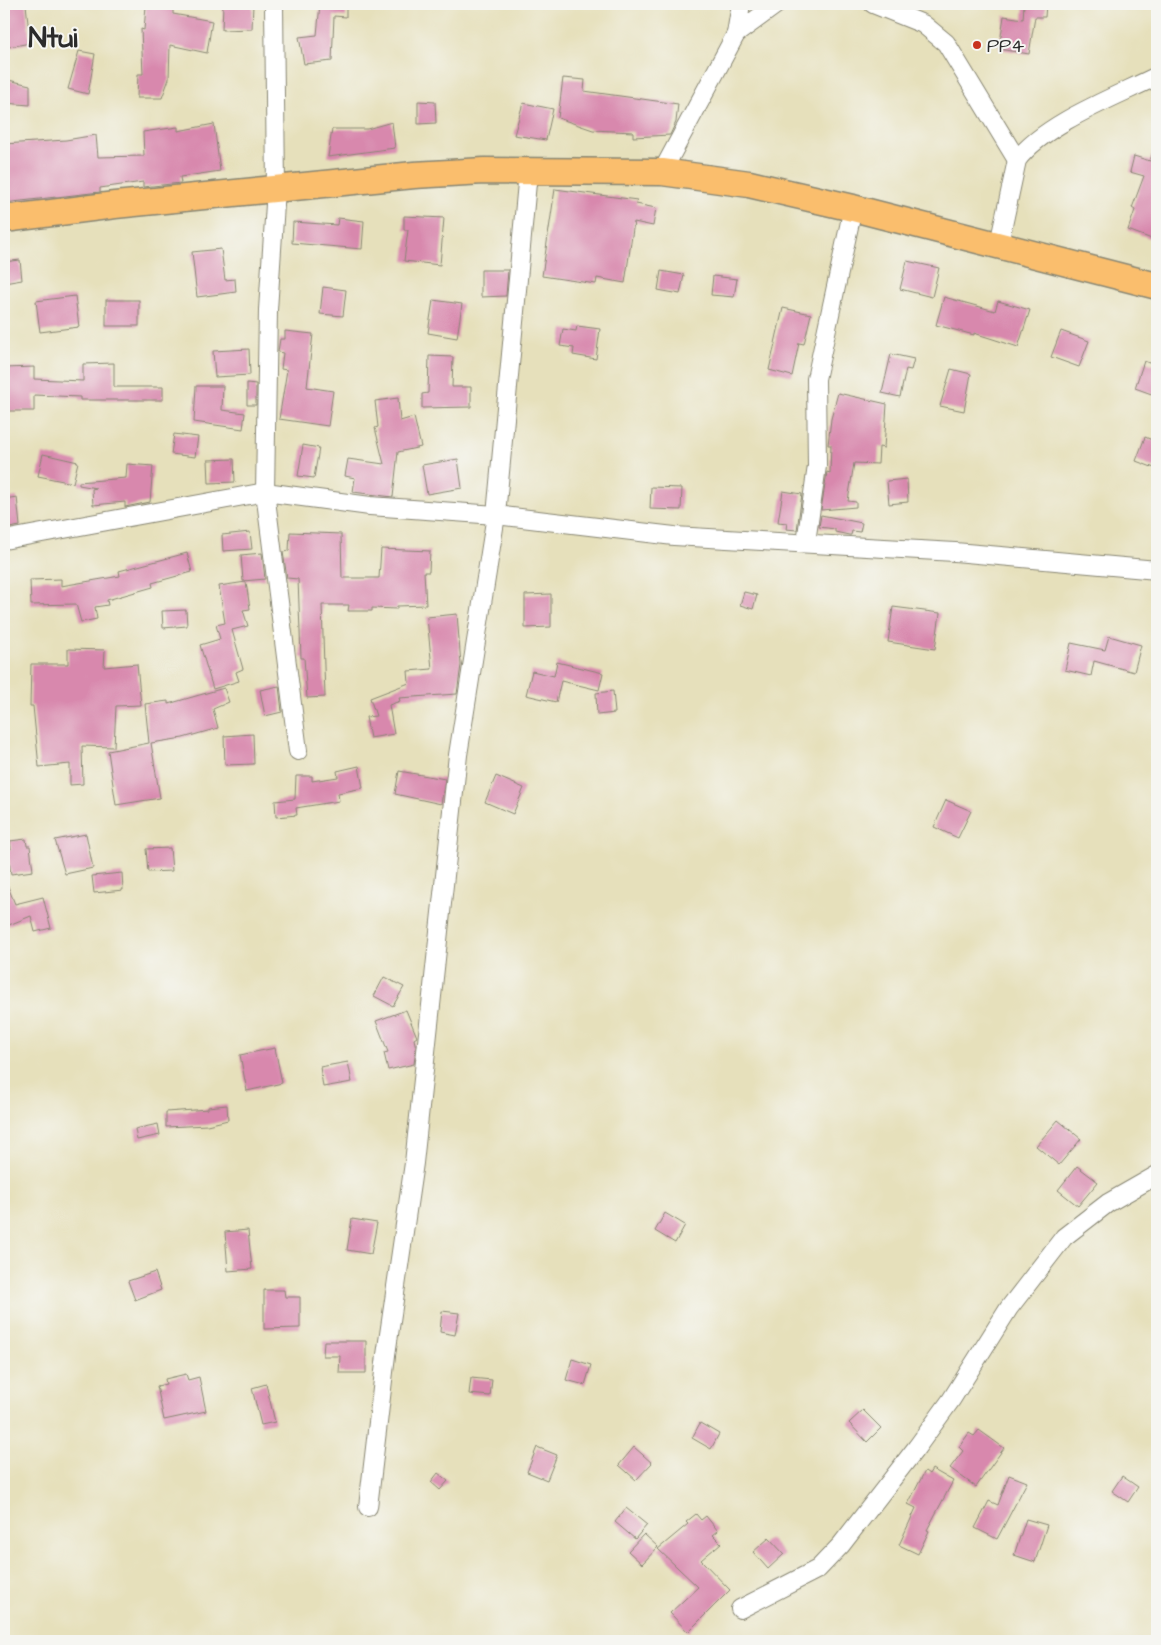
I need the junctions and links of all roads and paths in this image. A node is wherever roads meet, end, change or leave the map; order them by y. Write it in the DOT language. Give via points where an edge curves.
graph roads {
  1 [pos="274,4"];
  2 [pos="741,4"];
  3 [pos="776,4"];
  4 [pos="873,4"];
  5 [pos="736,34"];
  6 [pos="1157,76"];
  7 [pos="1017,160"];
  8 [pos="528,172"];
  9 [pos="662,172"];
  10 [pos="276,188"];
  11 [pos="853,208"];
  12 [pos="4,219"];
  13 [pos="999,244"];
  14 [pos="1157,286"];
  15 [pos="265,492"];
  16 [pos="496,515"];
  17 [pos="4,540"];
  18 [pos="806,542"];
  19 [pos="1157,570"];
  20 [pos="298,751"];
  21 [pos="1157,1175"];
  22 [pos="368,1507"];
  23 [pos="740,1609"];
  1 -- 10 [label="street"];
  2 -- 5 [label="street"];
  3 -- 5 [label="street"];
  4 -- 7 [label="street" via="923,24 946,43"];
  5 -- 9 [label="street"];
  6 -- 7 [label="street" via="1052,129"];
  7 -- 13 [label="street"];
  8 -- 9 [label="highway"];
  8 -- 10 [label="highway" via="414,175"];
  8 -- 16 [label="street"];
  9 -- 11 [label="highway" via="749,184"];
  10 -- 12 [label="highway"];
  10 -- 15 [label="street" via="268,310"];
  11 -- 13 [label="highway"];
  11 -- 18 [label="street" via="816,379 816,466"];
  13 -- 14 [label="highway"];
  15 -- 16 [label="street" via="370,506"];
  15 -- 17 [label="street"];
  15 -- 20 [label="street"];
  16 -- 18 [label="street" via="674,536"];
  16 -- 22 [label="street" via="458,755 414,1163"];
  18 -- 19 [label="street"];
  21 -- 23 [label="street" via="1101,1208 1064,1236 1009,1308 923,1439 841,1545 818,1568"];
}
